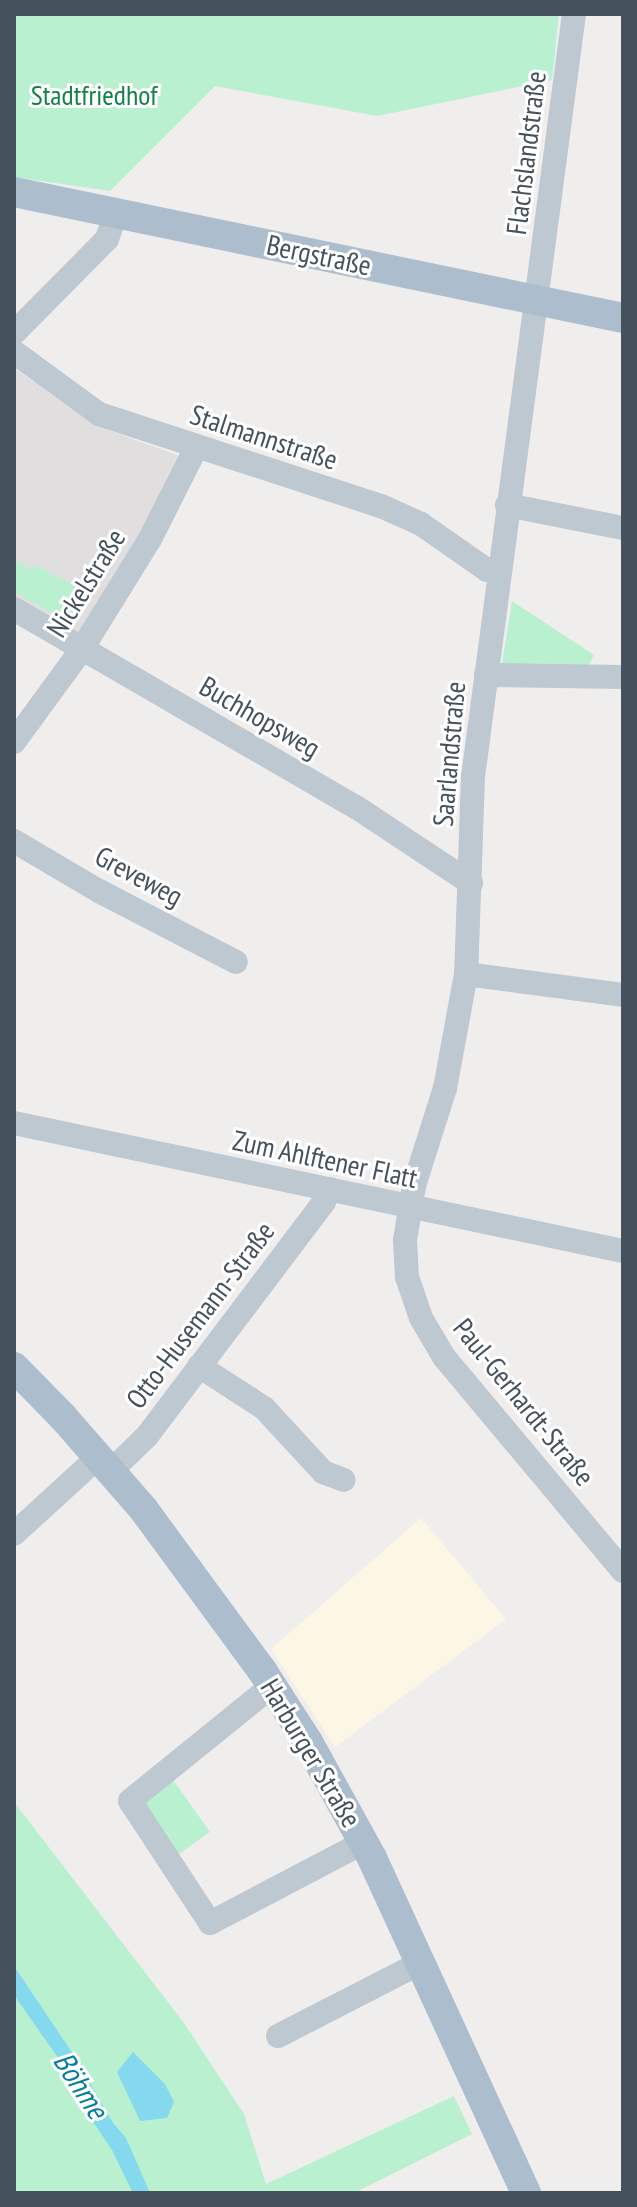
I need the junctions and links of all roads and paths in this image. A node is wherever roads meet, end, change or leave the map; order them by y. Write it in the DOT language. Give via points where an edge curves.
graph roads {
  1 [pos="574,14"];
  2 [pos="14,192"];
  3 [pos="116,213"];
  4 [pos="538,300"];
  5 [pos="623,318"];
  6 [pos="14,333"];
  7 [pos="14,352"];
  8 [pos="196,448"];
  9 [pos="507,505"];
  10 [pos="623,528"];
  11 [pos="499,573"];
  12 [pos="14,609"];
  13 [pos="82,649"];
  14 [pos="486,675"];
  15 [pos="623,677"];
  16 [pos="14,742"];
  17 [pos="14,841"];
  18 [pos="471,883"];
  19 [pos="236,962"];
  20 [pos="466,974"];
  21 [pos="623,995"];
  22 [pos="14,1123"];
  23 [pos="329,1189"];
  24 [pos="410,1209"];
  25 [pos="623,1251"];
  26 [pos="199,1366"];
  27 [pos="14,1367"];
  28 [pos="105,1464"];
  29 [pos="344,1480"];
  30 [pos="14,1534"];
  31 [pos="623,1571"];
  32 [pos="273,1685"];
  33 [pos="364,1842"];
  34 [pos="420,1963"];
  35 [pos="278,2036"];
  36 [pos="526,2193"];
  1 -- 4 [label="street, Flachslandstraße"];
  2 -- 3 [label="main road, Bergstraße"];
  3 -- 4 [label="main road, Bergstraße"];
  3 -- 6 [label="street" via="107,239"];
  4 -- 5 [label="main road, Bergstraße"];
  4 -- 9 [label="street, Saarlandstraße"];
  7 -- 8 [label="street, Stalmannstraße" via="99,414"];
  8 -- 11 [label="street, Stalmannstraße" via="381,506 421,524"];
  8 -- 13 [label="street, Nickelstraße" via="150,539"];
  9 -- 10 [label="street"];
  9 -- 11 [label="street, Saarlandstraße"];
  11 -- 14 [label="street, Saarlandstraße"];
  12 -- 13 [label="street, Buchhopsweg"];
  13 -- 16 [label="street, Nickelstraße"];
  13 -- 18 [label="street, Buchhopsweg" via="356,807"];
  14 -- 15 [label="street"];
  14 -- 18 [label="street, Saarlandstraße" via="473,777"];
  17 -- 19 [label="street, Greveweg"];
  18 -- 20 [label="street, Saarlandstraße"];
  20 -- 21 [label="street"];
  20 -- 24 [label="street, Saarlandstraße" via="445,1088"];
  22 -- 23 [label="street, Zum Ahlftener Flatt"];
  23 -- 24 [label="street, Zum Ahlftener Flatt"];
  23 -- 26 [label="street, Otto-Husemann-Straße"];
  24 -- 25 [label="street, Zum Ahlftener Flatt"];
  24 -- 31 [label="street, Paul-Gerhardt-Straße" via="407,1277 428,1331"];
  26 -- 28 [label="street, Otto-Husemann-Straße" via="147,1436"];
  26 -- 29 [label="street" via="264,1408 323,1472"];
  27 -- 28 [label="main road, Harburger Straße"];
  28 -- 30 [label="street, Otto-Husemann-Straße"];
  28 -- 32 [label="main road, Harburger Straße"];
  32 -- 33 [label="main road, Harburger Straße"];
  32 -- 33 [label="street" via="130,1801 210,1923"];
  33 -- 34 [label="main road, Harburger Straße"];
  34 -- 35 [label="street"];
  34 -- 36 [label="main road, Harburger Straße"];
}
